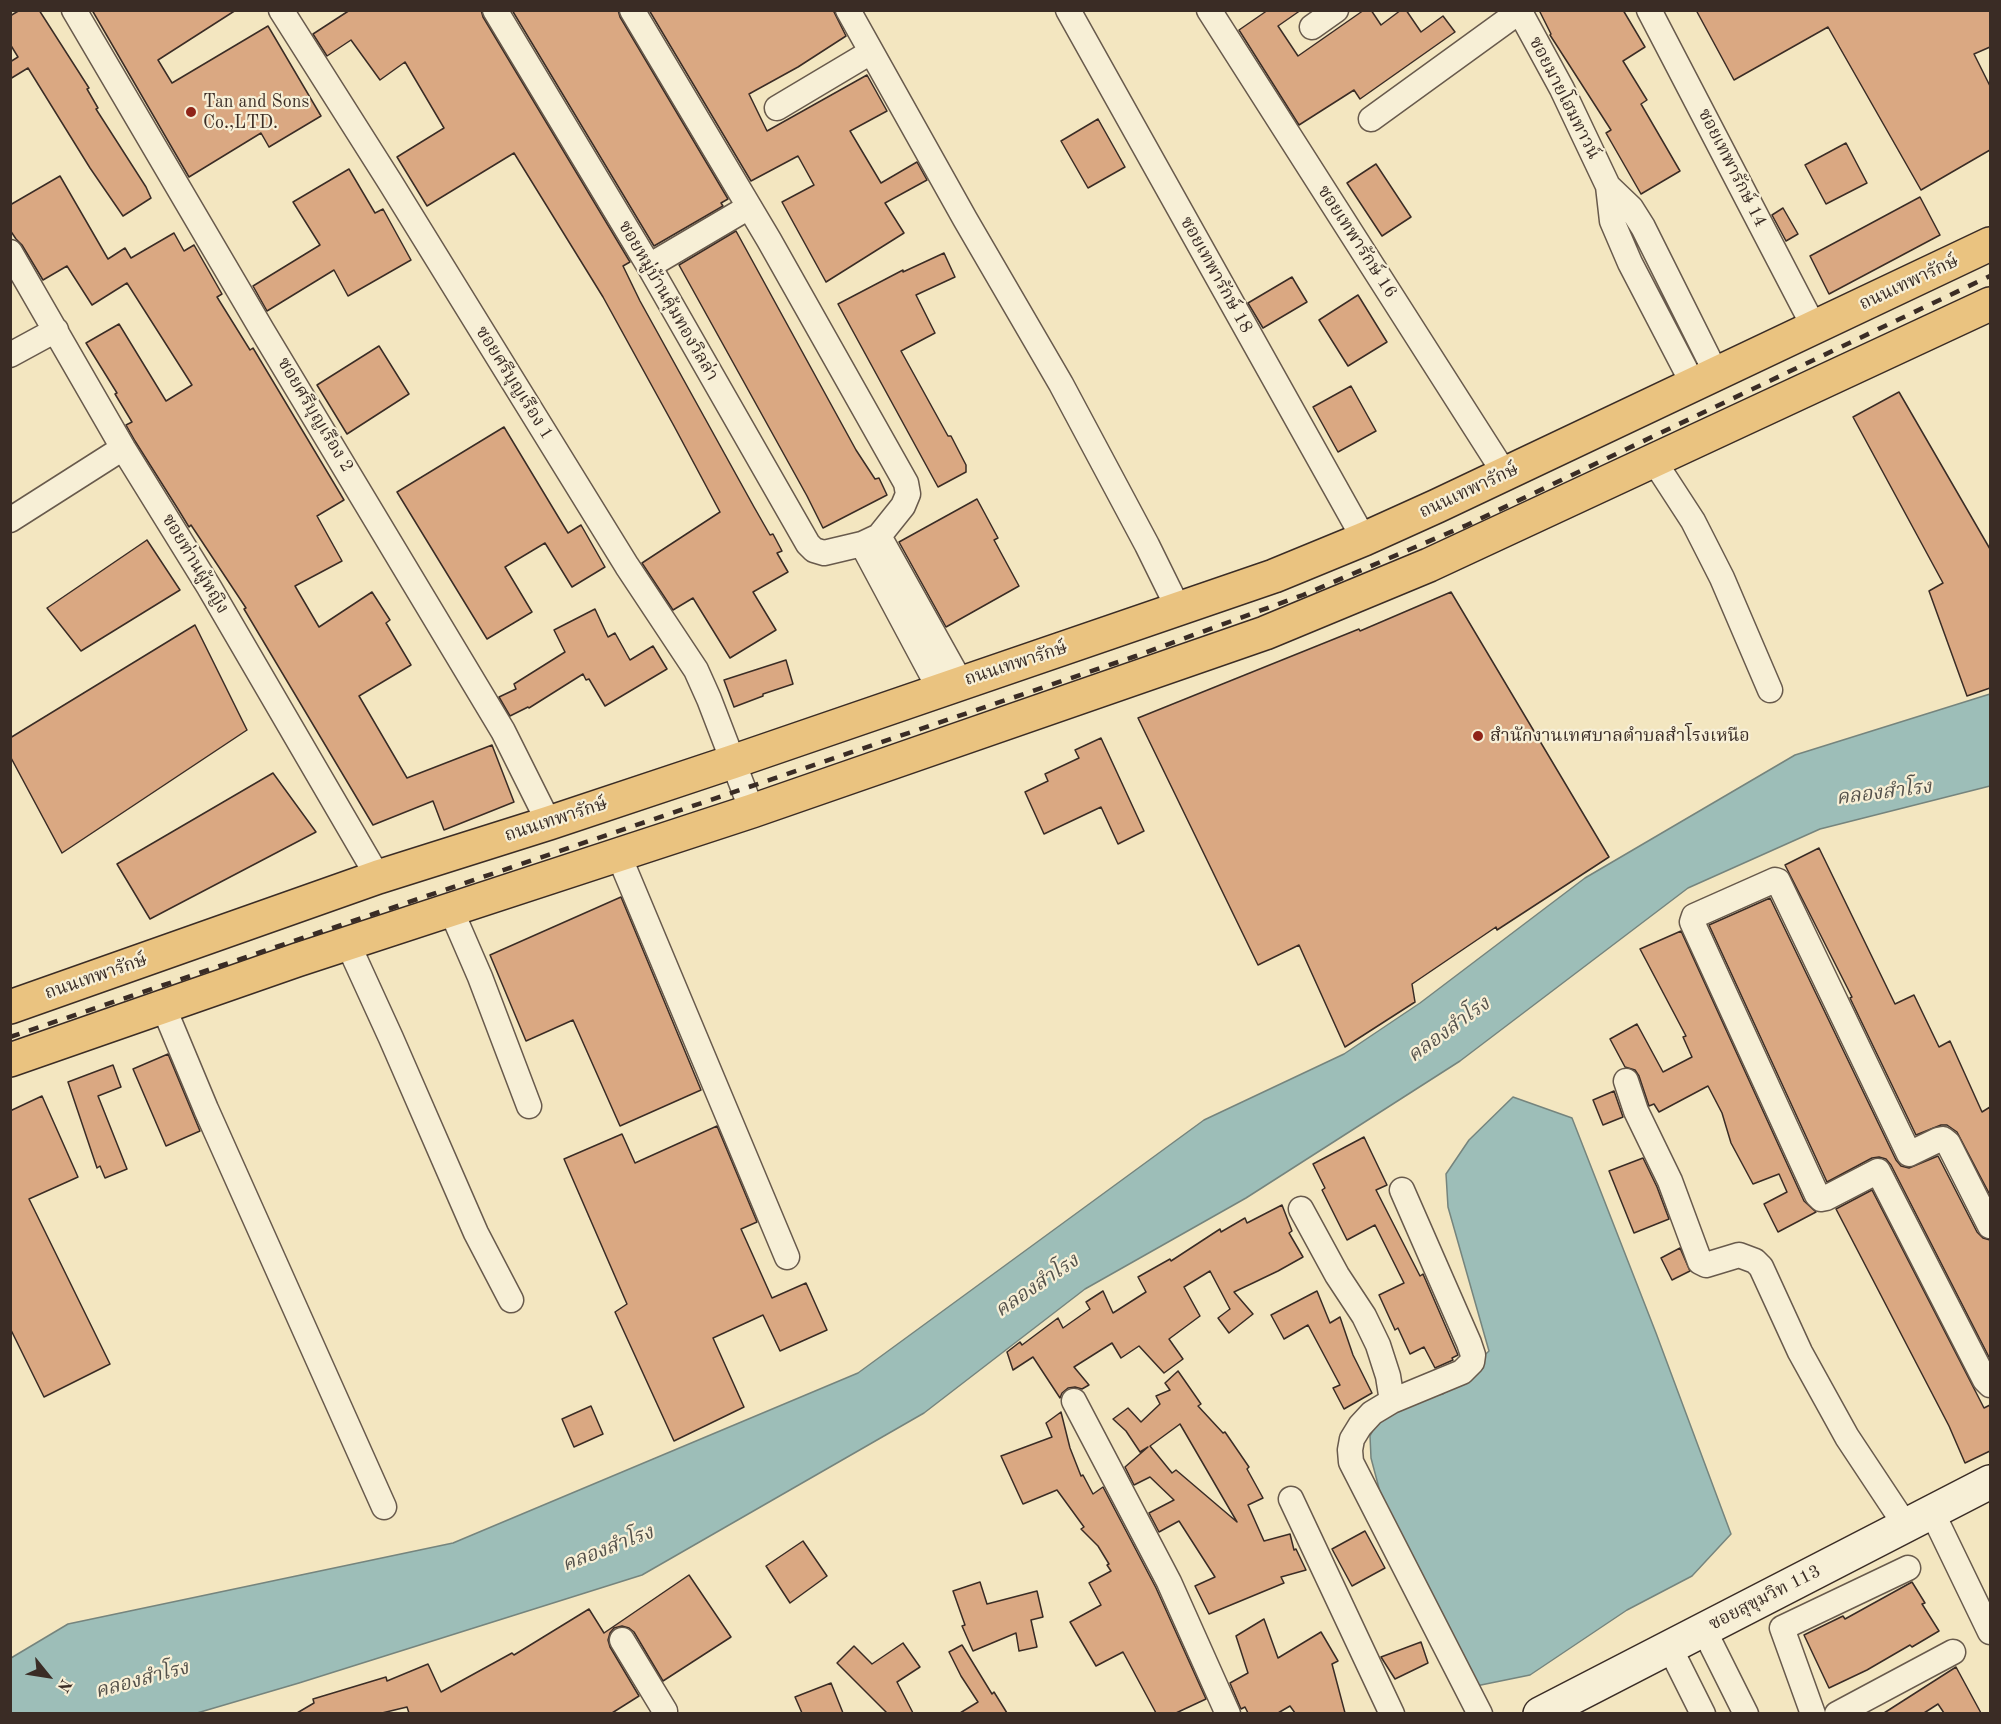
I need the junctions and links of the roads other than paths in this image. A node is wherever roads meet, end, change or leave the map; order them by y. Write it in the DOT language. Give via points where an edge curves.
graph roads {
  1 [pos="74,10"];
  2 [pos="281,10"];
  3 [pos="495,10"];
  4 [pos="632,10"];
  5 [pos="848,10"];
  6 [pos="1068,10"];
  7 [pos="1209,10"];
  8 [pos="1336,10"];
  9 [pos="1649,10"];
  10 [pos="1520,11"];
  11 [pos="1312,27"];
  12 [pos="871,52"];
  13 [pos="777,108"];
  14 [pos="1371,119"];
  15 [pos="748,207"];
  16 [pos="1990,244"];
  17 [pos="10,252"];
  18 [pos="649,266"];
  19 [pos="1990,304"];
  20 [pos="1814,327"];
  21 [pos="56,330"];
  22 [pos="10,355"];
  23 [pos="1704,379"];
  24 [pos="123,448"];
  25 [pos="1654,461"];
  26 [pos="1505,474"];
  27 [pos="10,520"];
  28 [pos="1364,539"];
  29 [pos="871,540"];
  30 [pos="1179,610"];
  31 [pos="950,686"];
  32 [pos="1770,690"];
  33 [pos="732,762"];
  34 [pos="752,811"];
  35 [pos="549,823"];
  36 [pos="619,856"];
  37 [pos="378,877"];
  38 [pos="451,910"];
  39 [pos="348,944"];
  40 [pos="163,1006"];
  41 [pos="10,1007"];
  42 [pos="10,1060"];
  43 [pos="1626,1082"];
  44 [pos="529,1106"];
  45 [pos="1909,1154"];
  46 [pos="1878,1171"];
  47 [pos="1402,1190"];
  48 [pos="1301,1209"];
  49 [pos="1990,1226"];
  50 [pos="787,1257"];
  51 [pos="511,1300"];
  52 [pos="1990,1385"];
  53 [pos="1074,1401"];
  54 [pos="1392,1401"];
  55 [pos="1990,1482"];
  56 [pos="1291,1499"];
  57 [pos="384,1507"];
  58 [pos="1919,1519"];
  59 [pos="1908,1568"];
  60 [pos="1704,1630"];
  61 [pos="1990,1632"];
  62 [pos="622,1641"];
  63 [pos="1670,1648"];
  64 [pos="1953,1652"];
  65 [pos="664,1713"];
  66 [pos="1228,1713"];
  67 [pos="1392,1713"];
  68 [pos="1480,1713"];
  69 [pos="1540,1713"];
  70 [pos="1703,1713"];
  71 [pos="1746,1713"];
  72 [pos="1813,1713"];
  73 [pos="1837,1713"];
  1 -- 35 [label="street, ซอยศรีบุญเรือง 2" via="503,730"];
  2 -- 33 [label="street, ซอยศรีบุญเรือง 1" via="627,566 696,670"];
  3 -- 18 [label="street, ซอยหมู่บ้านคุ้มทองวิลล่า"];
  4 -- 15 [label="street"];
  5 -- 12 [label="street"];
  6 -- 28 [label="street, ซอยเทพารักษ์ 18"];
  7 -- 26 [label="street, ซอยเทพารักษ์ 16"];
  8 -- 11 [label="street"];
  9 -- 20 [label="street, ซอยเทพารักษ์ 14"];
  10 -- 14 [label="street"];
  10 -- 23 [label="street, ซอยมายโฮมทาวน์" via="1608,186 1612,221 1630,263"];
  12 -- 13 [label="street"];
  12 -- 30 [label="street" via="1061,384"];
  15 -- 18 [label="street"];
  15 -- 29 [label="street" via="906,483 908,494 903,506"];
  16 -- 20 [label="main road, ถนนเทพารักษ์"];
  17 -- 21 [label="street, ซอยท่านผู้หญิง"];
  18 -- 29 [label="street, ซอยหมู่บ้านคุ้มทองวิลล่า" via="808,544 824,553"];
  19 -- 25 [label="main road"];
  20 -- 23 [label="main road, ถนนเทพารักษ์"];
  21 -- 22 [label="street"];
  21 -- 24 [label="street, ซอยท่านผู้หญิง"];
  23 -- 26 [label="main road, ถนนเทพารักษ์"];
  24 -- 27 [label="street"];
  24 -- 37 [label="street, ซอยท่านผู้หญิง"];
  25 -- 32 [label="street" via="1693,521 1722,578"];
  25 -- 34 [label="main road" via="1430,565 1265,633"];
  26 -- 28 [label="main road, ถนนเทพารักษ์"];
  28 -- 30 [label="main road, ถนนเทพารักษ์"];
  29 -- 31 [label="street"];
  30 -- 31 [label="main road, ถนนเทพารักษ์"];
  31 -- 33 [label="main road, ถนนเทพารักษ์"];
  33 -- 34 [label="street, ซอยศรีบุญเรือง 1"];
  33 -- 35 [label="main road, ถนนเทพารักษ์"];
  34 -- 36 [label="main road"];
  35 -- 37 [label="main road, ถนนเทพารักษ์"];
  36 -- 38 [label="main road"];
  36 -- 50 [label="street"];
  37 -- 41 [label="main road, ถนนเทพารักษ์"];
  38 -- 39 [label="main road"];
  38 -- 44 [label="street"];
  39 -- 40 [label="main road"];
  39 -- 51 [label="street" via="476,1233"];
  40 -- 42 [label="main road"];
  40 -- 57 [label="street"];
  43 -- 58 [label="street" via="1670,1181 1700,1262 1706,1264 1739,1255 1761,1267 1800,1352 1841,1427"];
  45 -- 46 [label="street"];
  45 -- 46 [label="street" via="1778,881 1694,916 1692,922 1817,1195 1826,1198"];
  45 -- 49 [label="street" via="1938,1140 1948,1143"];
  46 -- 52 [label="street"];
  47 -- 54 [label="street" via="1473,1355 1462,1372"];
  48 -- 54 [label="street" via="1378,1345"];
  53 -- 66 [label="street" via="1169,1582"];
  54 -- 68 [label="street" via="1360,1426 1352,1439 1351,1462"];
  55 -- 58 [label="main road, ซอยสุขุมวิท 113"];
  56 -- 67 [label="street"];
  58 -- 60 [label="main road, ซอยสุขุมวิท 113"];
  58 -- 61 [label="street"];
  59 -- 72 [label="street" via="1782,1628"];
  60 -- 63 [label="main road, ซอยสุขุมวิท 113"];
  60 -- 71 [label="street"];
  62 -- 65 [label="street"];
  63 -- 69 [label="main road, ซอยสุขุมวิท 113"];
  63 -- 70 [label="street"];
  64 -- 73 [label="street"];
}
